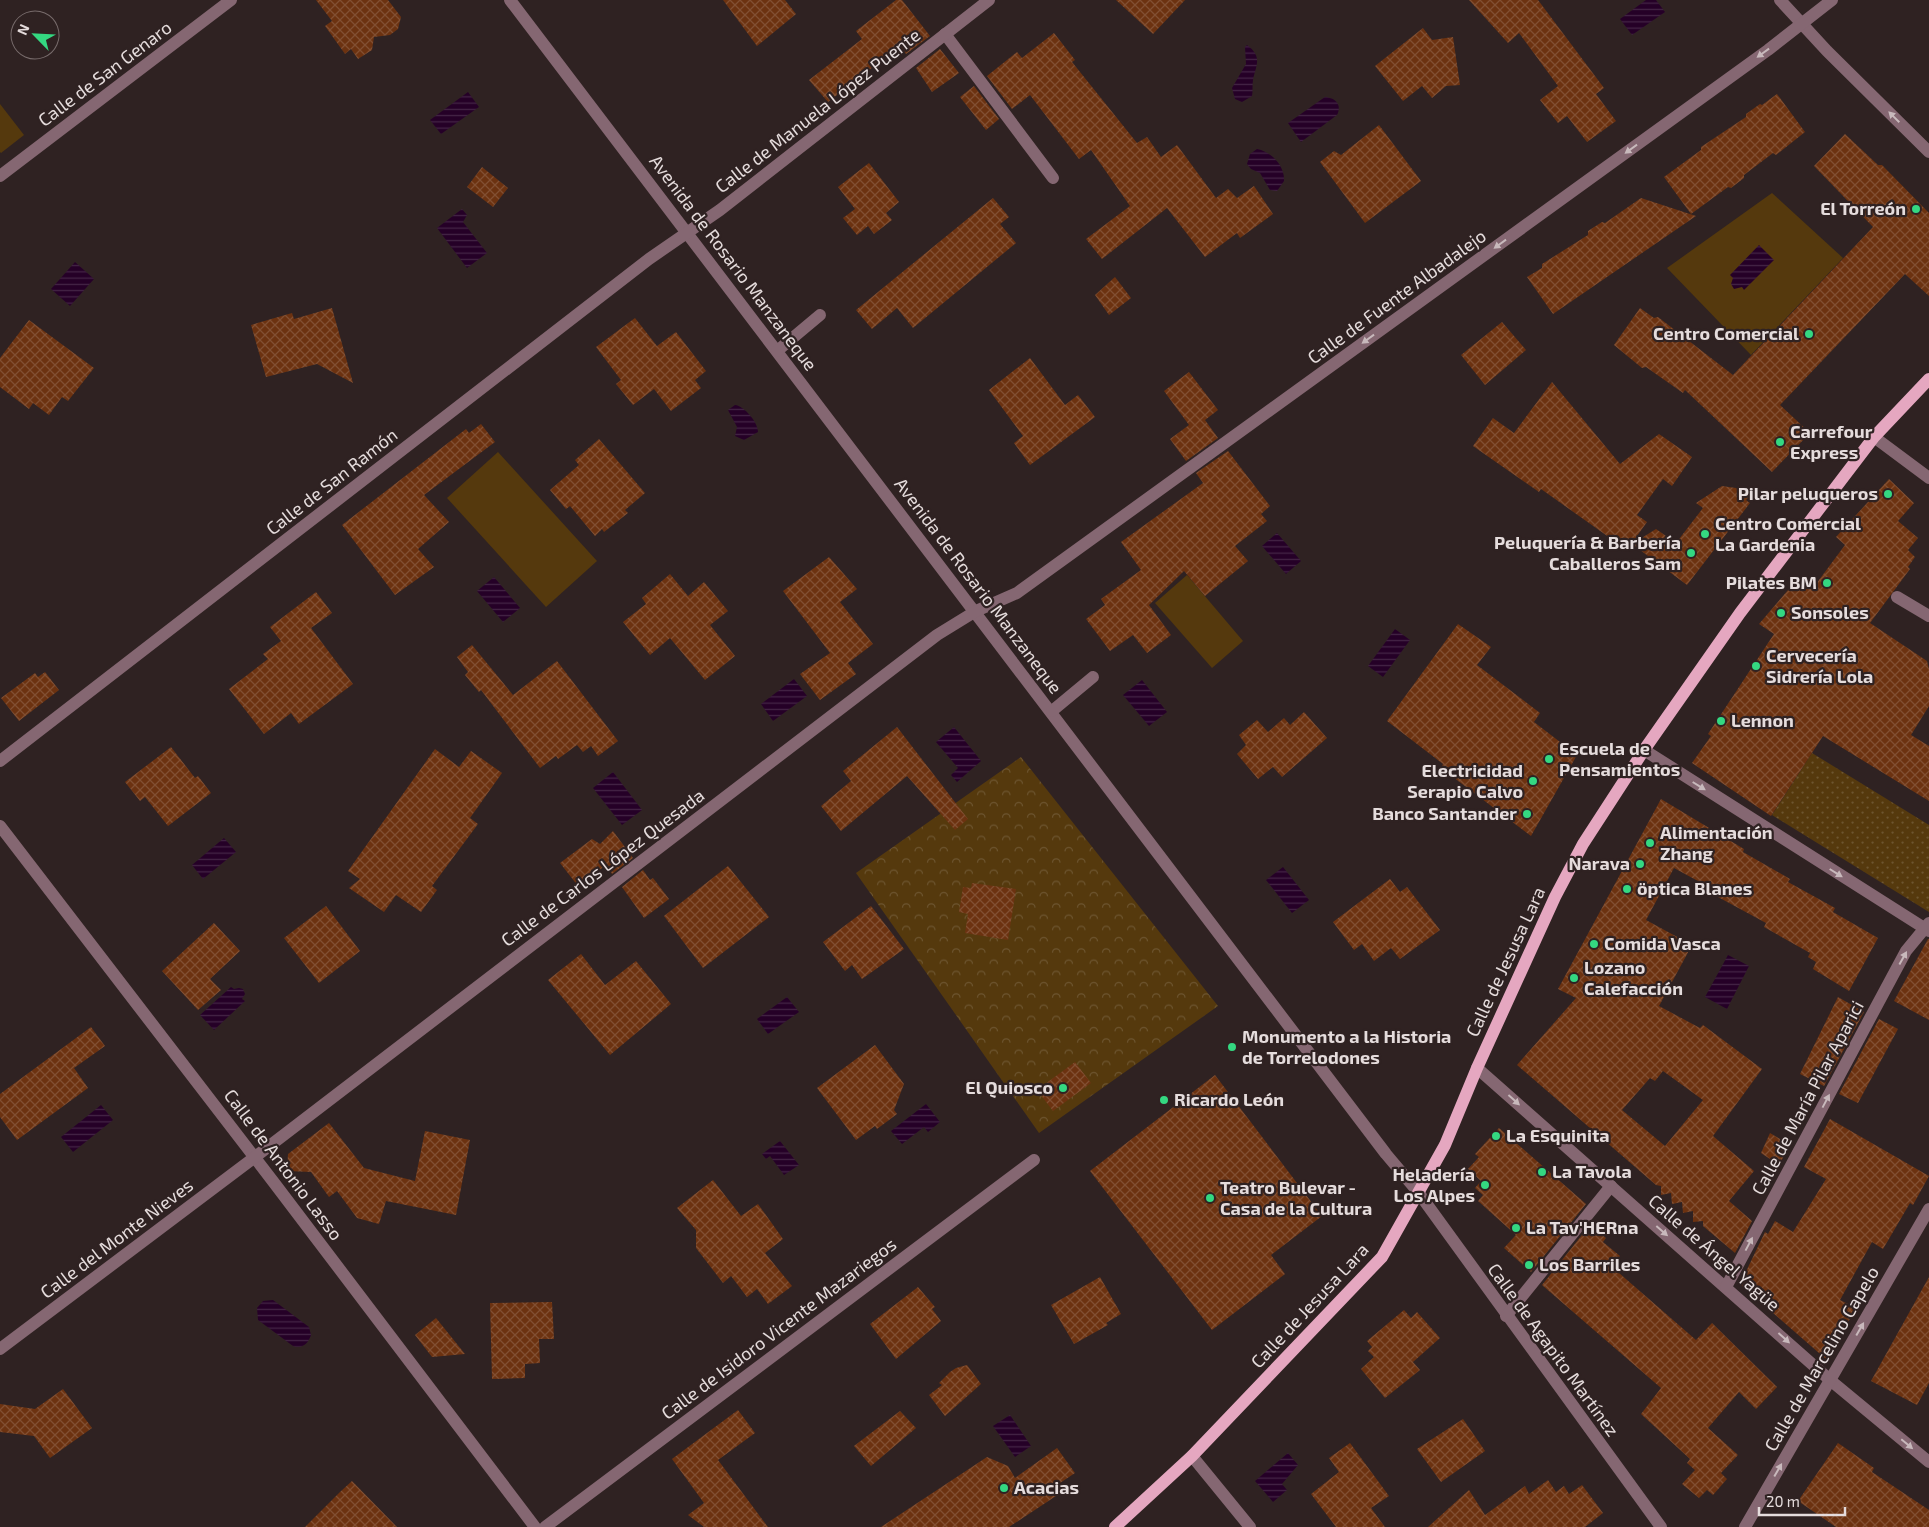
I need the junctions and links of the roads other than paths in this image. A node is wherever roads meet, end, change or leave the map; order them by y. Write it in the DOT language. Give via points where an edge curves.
graph roads {
  1 [pos="231,0"];
  2 [pos="510,0"];
  3 [pos="989,0"];
  4 [pos="1780,0"];
  5 [pos="1832,0"];
  6 [pos="1801,23"];
  7 [pos="945,34"];
  8 [pos="1929,152"];
  9 [pos="0,176"];
  10 [pos="1053,178"];
  11 [pos="687,233"];
  12 [pos="820,315"];
  13 [pos="777,351"];
  14 [pos="1929,379"];
  15 [pos="1874,437"];
  16 [pos="1929,478"];
  17 [pos="1896,596"];
  18 [pos="976,611"];
  19 [pos="1929,616"];
  20 [pos="1093,678"];
  21 [pos="1052,711"];
  22 [pos="1644,750"];
  23 [pos="0,761"];
  24 [pos="0,826"];
  25 [pos="1927,927"];
  26 [pos="1477,1068"];
  27 [pos="255,1157"];
  28 [pos="1034,1160"];
  29 [pos="1611,1186"];
  30 [pos="1418,1192"];
  31 [pos="1929,1209"];
  32 [pos="1726,1287"];
  33 [pos="1506,1316"];
  34 [pos="0,1349"];
  35 [pos="1830,1380"];
  36 [pos="1192,1456"];
  37 [pos="1929,1462"];
  38 [pos="535,1527"];
  39 [pos="545,1527"];
  40 [pos="1115,1527"];
  41 [pos="1250,1527"];
  42 [pos="1661,1527"];
  43 [pos="1745,1527"];
  1 -- 9 [label="street, Calle de San Genaro"];
  2 -- 11 [label="street, Avenida de Rosario Manzaneque"];
  3 -- 7 [label="street, Calle de Manuela López Puente"];
  4 -- 6 [label="street"];
  5 -- 6 [label="street, Calle de Fuente Albadalejo"];
  8 -- 6 [label="street, one-way"];
  6 -- 18 [label="street, Calle de Fuente Albadalejo, one-way" via="1752,62 1017,593"];
  7 -- 10 [label="street, Calle de Manuela López Puente"];
  7 -- 11 [label="street, Calle de Manuela López Puente"];
  11 -- 13 [label="street, Avenida de Rosario Manzaneque"];
  11 -- 23 [label="street, Calle de San Ramón" via="649,259"];
  12 -- 13 [label="street"];
  13 -- 18 [label="street, Avenida de Rosario Manzaneque"];
  14 -- 15 [label="main road, Calle de Jesusa Lara"];
  15 -- 16 [label="street"];
  15 -- 22 [label="main road, Calle de Jesusa Lara" via="1740,613"];
  17 -- 19 [label="street"];
  18 -- 21 [label="street, Avenida de Rosario Manzaneque"];
  18 -- 27 [label="street, Calle de Carlos López Quesada" via="937,635"];
  20 -- 21 [label="street"];
  21 -- 30 [label="street, Avenida de Rosario Manzaneque"];
  22 -- 25 [label="street, one-way"];
  22 -- 26 [label="main road, Calle de Jesusa Lara" via="1583,844 1555,897"];
  24 -- 27 [label="street, Calle de Antonio Lasso"];
  32 -- 25 [label="street, Calle de María Pilar Aparici, one-way" via="1906,951"];
  26 -- 29 [label="street, Calle de Ángel Yagüe, one-way"];
  26 -- 30 [label="main road, Calle de Jesusa Lara" via="1445,1145"];
  27 -- 34 [label="street, Calle del Monte Nieves"];
  27 -- 38 [label="street, Calle de Antonio Lasso"];
  28 -- 39 [label="street, Calle de Isidoro Vicente Mazariegos"];
  29 -- 32 [label="street, Calle de Ángel Yagüe, one-way"];
  29 -- 33 [label="street"];
  30 -- 33 [label="street, Calle de Agapito Martínez"];
  30 -- 36 [label="main road, Calle de Jesusa Lara" via="1382,1257"];
  35 -- 31 [label="street, Calle de Marcelino Capelo, one-way"];
  32 -- 35 [label="street, Calle de Ángel Yagüe, one-way"];
  33 -- 42 [label="street, Calle de Agapito Martínez"];
  35 -- 37 [label="street, Calle de Ángel Yagüe, one-way"];
  43 -- 35 [label="street, Calle de Marcelino Capelo, one-way"];
  36 -- 40 [label="main road, Calle de Jesusa Lara"];
  36 -- 41 [label="street"];
}
